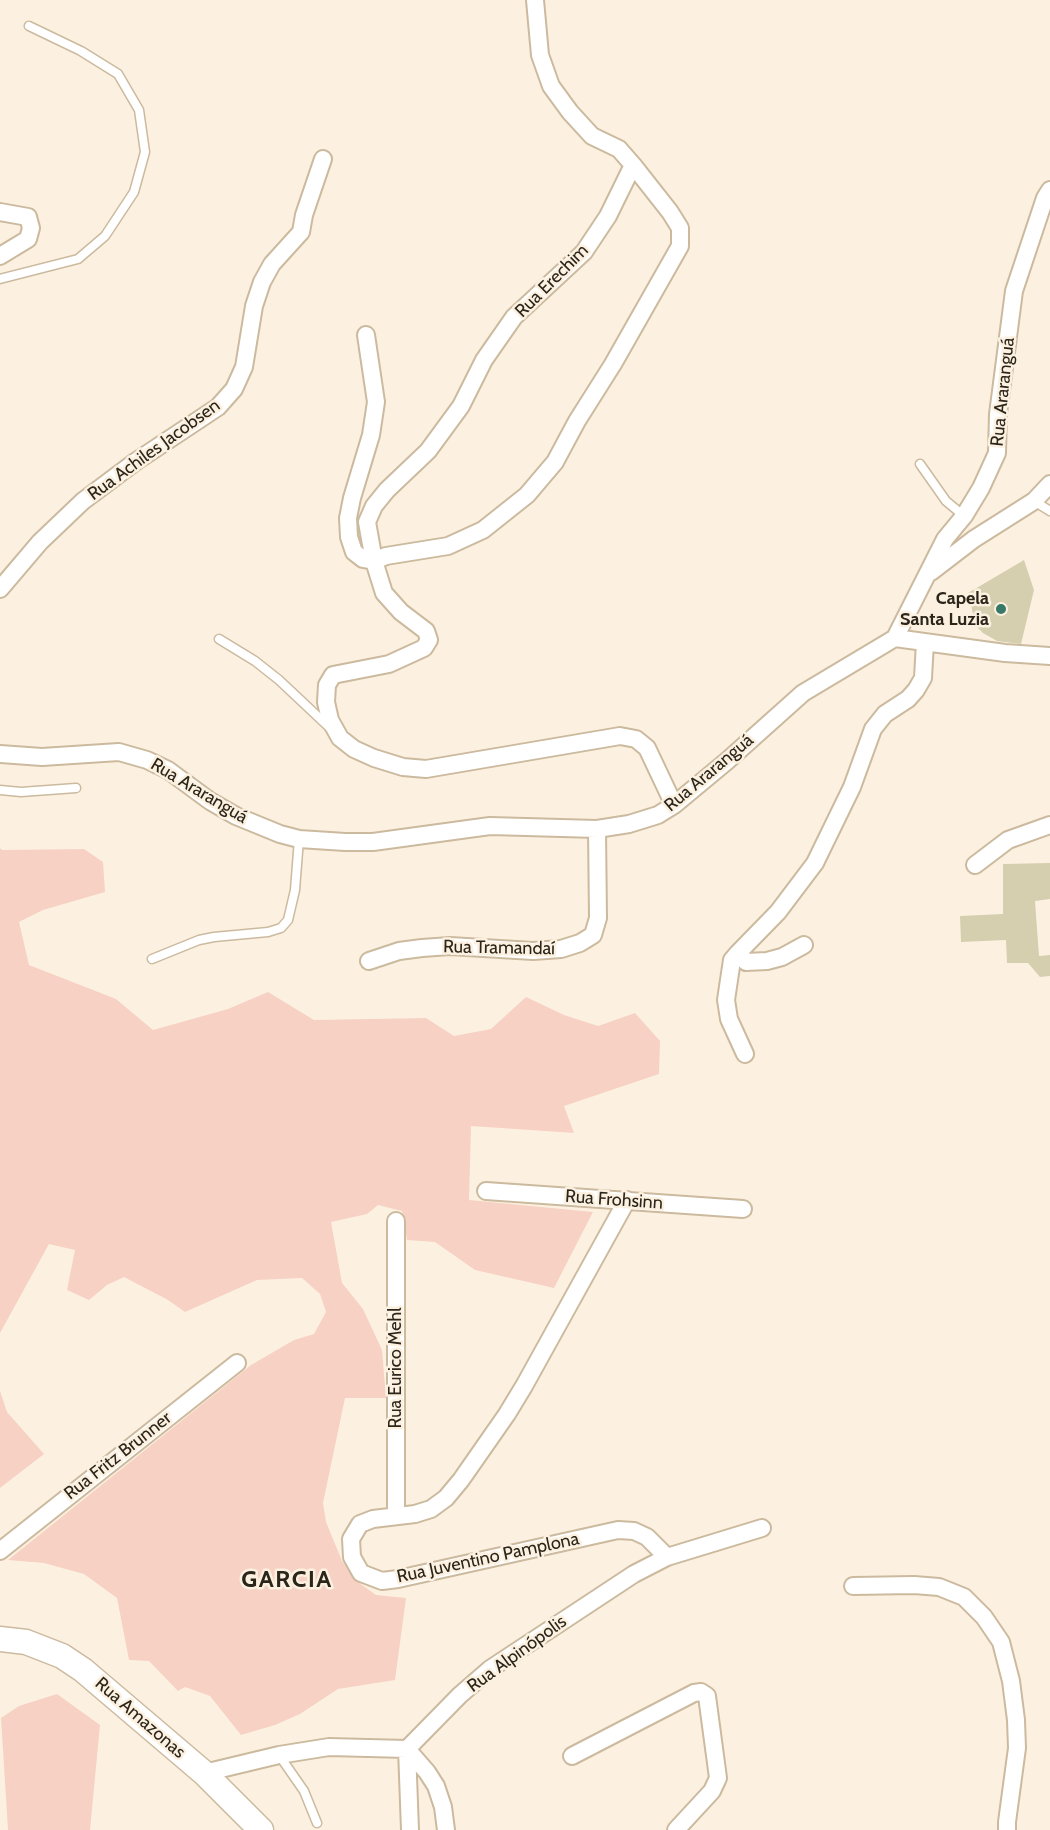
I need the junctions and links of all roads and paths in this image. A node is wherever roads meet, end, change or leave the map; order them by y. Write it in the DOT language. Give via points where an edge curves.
graph roads {
  1 [pos="535,0"];
  2 [pos="29,26"];
  3 [pos="323,159"];
  4 [pos="633,165"];
  5 [pos="1050,190"];
  6 [pos="0,212"];
  7 [pos="0,256"];
  8 [pos="0,279"];
  9 [pos="366,335"];
  10 [pos="920,464"];
  11 [pos="1050,483"];
  12 [pos="1034,501"];
  13 [pos="1050,511"];
  14 [pos="964,516"];
  15 [pos="374,561"];
  16 [pos="928,574"];
  17 [pos="0,589"];
  18 [pos="895,638"];
  19 [pos="219,639"];
  20 [pos="925,642"];
  21 [pos="1050,656"];
  22 [pos="340,738"];
  23 [pos="0,754"];
  24 [pos="76,788"];
  25 [pos="0,790"];
  26 [pos="674,805"];
  27 [pos="1050,825"];
  28 [pos="597,829"];
  29 [pos="299,839"];
  30 [pos="975,865"];
  31 [pos="804,945"];
  32 [pos="738,953"];
  33 [pos="152,959"];
  34 [pos="369,961"];
  35 [pos="744,1054"];
  36 [pos="486,1191"];
  37 [pos="627,1200"];
  38 [pos="743,1209"];
  39 [pos="396,1221"];
  40 [pos="237,1363"];
  41 [pos="396,1516"];
  42 [pos="762,1528"];
  43 [pos="0,1551"];
  44 [pos="667,1557"];
  45 [pos="853,1587"];
  46 [pos="0,1639"];
  47 [pos="407,1749"];
  48 [pos="279,1755"];
  49 [pos="572,1756"];
  50 [pos="204,1773"];
  51 [pos="317,1823"];
  52 [pos="1003,1827"];
  53 [pos="261,1830"];
  54 [pos="410,1830"];
  55 [pos="446,1830"];
  56 [pos="676,1830"];
  1 -- 4 [label="street" via="540,55 551,86 592,136 619,149"];
  2 -- 8 [label="lane" via="118,74 139,110 145,152 134,192 105,236 78,259"];
  3 -- 17 [label="street, Rua Achiles Jacobsen" via="301,232 272,264 262,282 244,368 234,388 218,407 83,501 40,542"];
  4 -- 15 [label="street, Rua Erechim" via="608,216 584,252 514,317 484,360 461,406 428,450 374,506 367,522"];
  4 -- 15 [label="street" via="680,228 680,246 555,462 526,495 483,530 448,546"];
  5 -- 14 [label="street, Rua Araranguá" via="1014,291 998,414 997,453"];
  6 -- 7 [label="street" via="28,217 31,228 28,239"];
  9 -- 15 [label="street" via="376,402 348,518 354,552"];
  10 -- 14 [label="lane" via="946,501"];
  11 -- 12 [label="street"];
  12 -- 13 [label="lane"];
  12 -- 16 [label="street"];
  14 -- 16 [label="street, Rua Araranguá" via="945,539"];
  15 -- 22 [label="street, Rua Erechim" via="384,593 426,631 429,640 411,656 333,675 327,685 326,702"];
  16 -- 18 [label="street, Rua Araranguá"];
  18 -- 20 [label="street"];
  18 -- 26 [label="street, Rua Araranguá" via="804,693"];
  19 -- 22 [label="lane" via="272,673"];
  20 -- 21 [label="street"];
  20 -- 32 [label="street" via="923,678 908,699 885,714 873,729 852,787 815,863 778,912"];
  22 -- 26 [label="street" via="374,758 426,769 620,736 636,739 647,748"];
  23 -- 29 [label="street, Rua Araranguá" via="42,758 119,752 168,770 236,816"];
  24 -- 25 [label="lane"];
  26 -- 28 [label="street, Rua Araranguá" via="629,825"];
  27 -- 30 [label="street" via="1008,840"];
  28 -- 29 [label="street, Rua Araranguá" via="490,826 372,842"];
  28 -- 34 [label="street, Rua Tramandaí" via="598,918 593,935 561,949 450,946 399,951"];
  29 -- 33 [label="lane" via="295,890 288,920 281,928 199,940"];
  31 -- 32 [label="street" via="767,961 746,962"];
  32 -- 35 [label="street" via="732,960 726,1000 729,1019"];
  36 -- 37 [label="street, Rua Frohsinn"];
  37 -- 38 [label="street, Rua Frohsinn"];
  37 -- 41 [label="street, Rua Juventino Pamplona" via="524,1386 461,1480 431,1509"];
  39 -- 41 [label="street, Rua Eurico Mehl"];
  40 -- 43 [label="street, Rua Fritz Brunner"];
  41 -- 44 [label="street, Rua Juventino Pamplona" via="360,1524 351,1539 352,1557 361,1573 382,1581 398,1579 618,1530 647,1537"];
  42 -- 44 [label="street, Rua Alpinópolis"];
  44 -- 47 [label="street, Rua Alpinópolis" via="634,1574 490,1669"];
  45 -- 52 [label="street" via="939,1587 964,1597 1001,1642 1017,1720 1017,1748"];
  46 -- 50 [label="main road, Rua Amazonas" via="26,1642 69,1660"];
  47 -- 48 [label="street" via="330,1747"];
  47 -- 54 [label="street"];
  47 -- 55 [label="street" via="436,1786"];
  48 -- 50 [label="street"];
  48 -- 51 [label="lane" via="304,1791"];
  49 -- 56 [label="street" via="694,1694 701,1692 707,1696 718,1778 712,1791"];
  50 -- 53 [label="main road, Rua Amazonas"];
}
